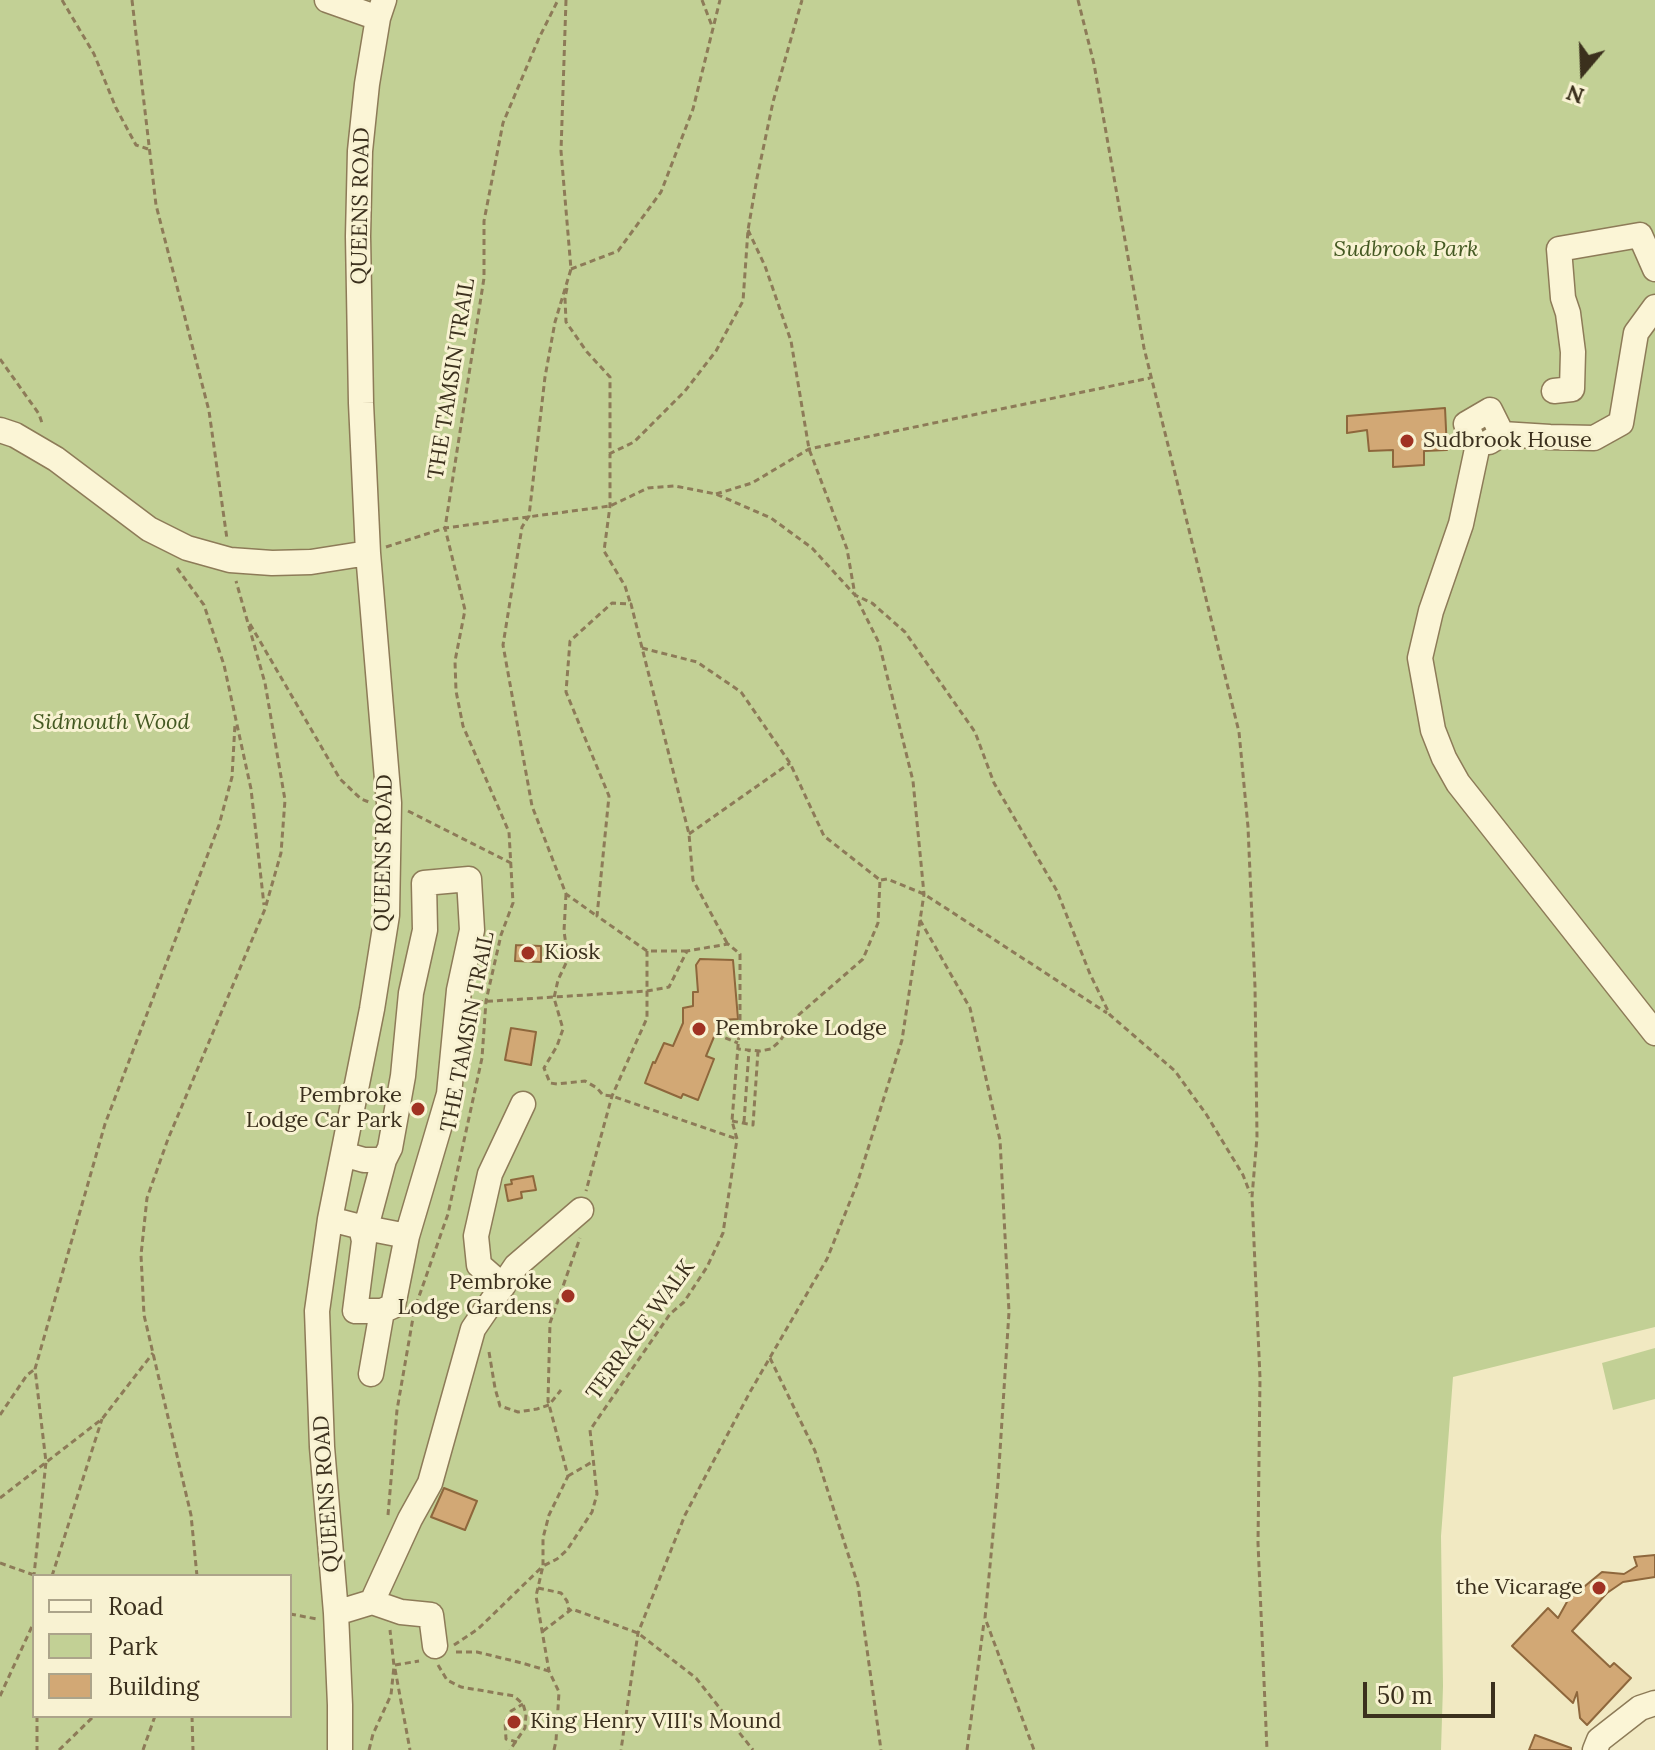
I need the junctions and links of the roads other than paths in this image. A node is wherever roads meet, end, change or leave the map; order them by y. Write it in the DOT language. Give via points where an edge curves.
graph roads {
  1 [pos="327,0"];
  2 [pos="381,9"];
  3 [pos="1655,269"];
  4 [pos="1655,307"];
  5 [pos="1554,391"];
  6 [pos="0,430"];
  7 [pos="368,553"];
  8 [pos="1655,1033"];
  9 [pos="523,1104"];
  10 [pos="343,1154"];
  11 [pos="384,1160"];
  12 [pos="581,1210"];
  13 [pos="330,1219"];
  14 [pos="361,1227"];
  15 [pos="407,1236"];
  16 [pos="503,1286"];
  17 [pos="382,1311"];
  18 [pos="371,1374"];
  19 [pos="379,1604"];
  20 [pos="336,1613"];
  21 [pos="442,1652"];
  22 [pos="1655,1703"];
  23 [pos="340,1750"];
  24 [pos="1595,1750"];
  1 -- 2 [label="street"];
  2 -- 7 [label="street, QUEENS ROAD" via="360,151 361,403"];
  3 -- 5 [label="street" via="1640,235 1559,249 1573,352 1572,389"];
  4 -- 8 [label="street" via="1636,333 1621,423 1594,438 1502,434 1477,449 1461,524 1420,658 1433,730 1458,783"];
  6 -- 7 [label="street" via="56,459 149,529 187,548 230,560 272,563"];
  7 -- 10 [label="street, QUEENS ROAD" via="389,803 387,915"];
  9 -- 16 [label="street" via="490,1174 476,1236 479,1265"];
  10 -- 11 [label="street"];
  10 -- 13 [label="street, QUEENS ROAD"];
  11 -- 14 [label="street" via="368,1220"];
  11 -- 15 [label="street" via="425,930 424,883 469,879 472,930 459,990 449,1094"];
  12 -- 16 [label="street" via="516,1266"];
  13 -- 14 [label="street"];
  13 -- 20 [label="street, QUEENS ROAD" via="317,1311"];
  14 -- 15 [label="street"];
  14 -- 17 [label="street" via="355,1311"];
  15 -- 17 [label="street" via="393,1306"];
  16 -- 19 [label="street" via="473,1329 430,1483 390,1561"];
  17 -- 18 [label="street"];
  19 -- 20 [label="street"];
  19 -- 21 [label="street" via="431,1615"];
  20 -- 23 [label="street, QUEENS ROAD"];
  22 -- 24 [label="street" via="1609,1732"];
}
